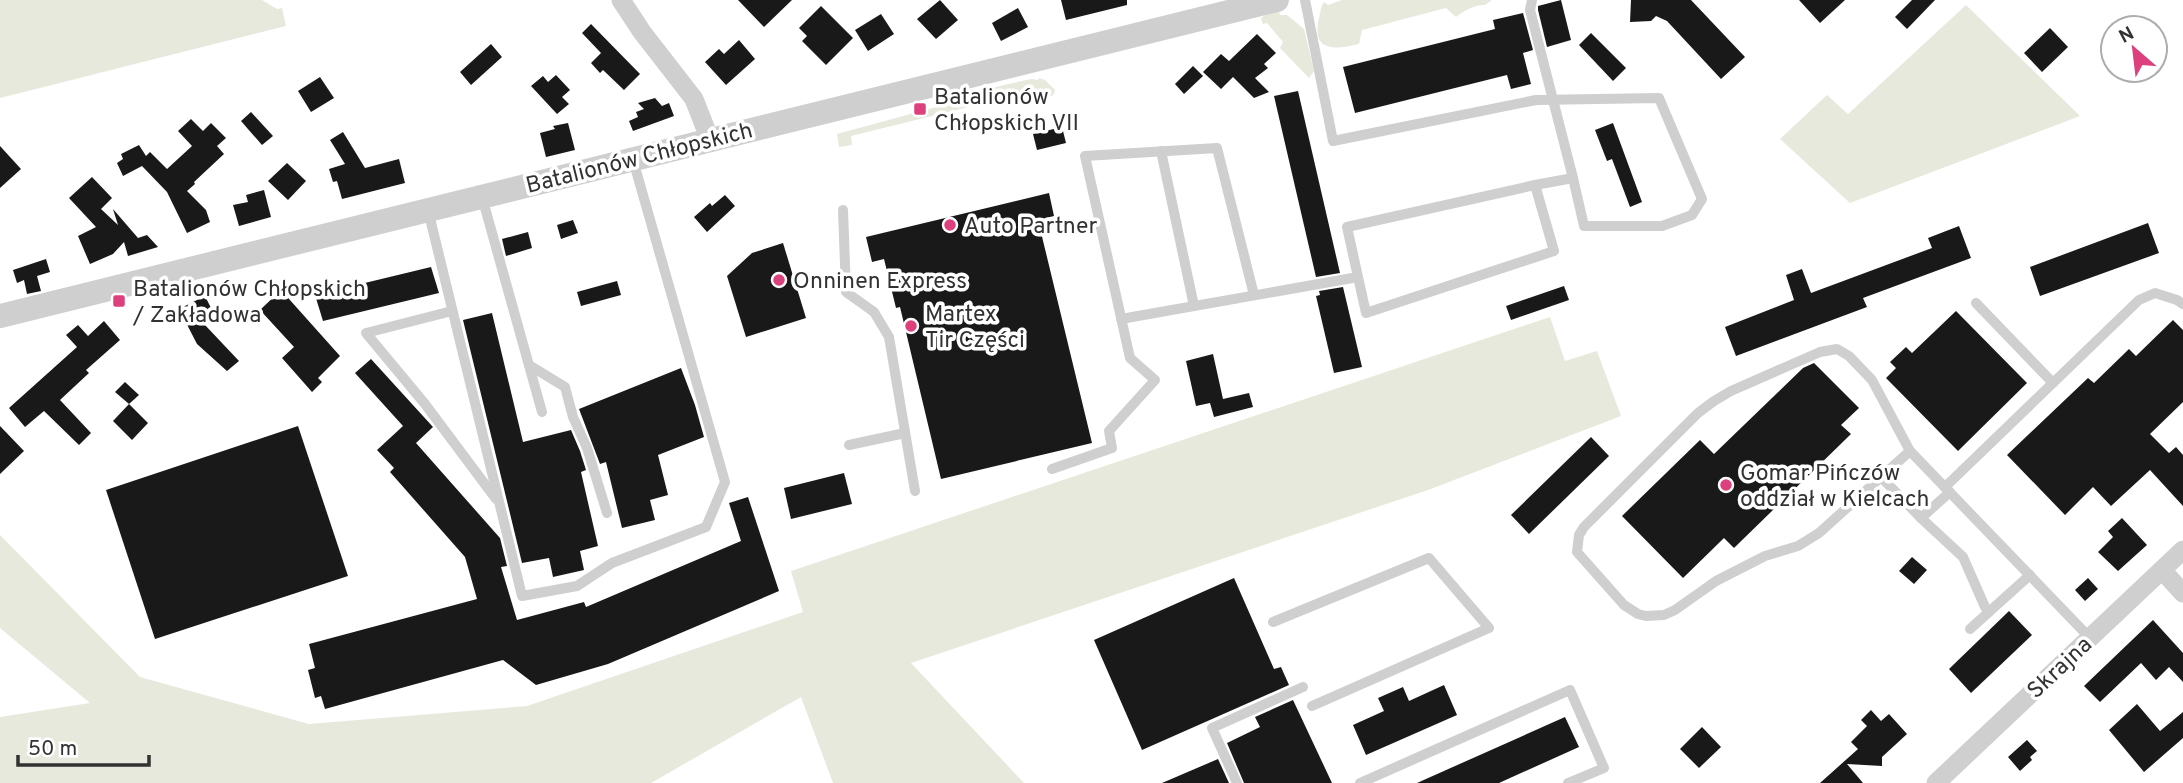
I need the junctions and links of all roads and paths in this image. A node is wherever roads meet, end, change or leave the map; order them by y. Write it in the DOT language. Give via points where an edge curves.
graph roads {
  1 [pos="621,0"];
  2 [pos="1277,0"];
  3 [pos="1305,0"];
  4 [pos="1532,0"];
  5 [pos="1552,98"];
  6 [pos="710,140"];
  7 [pos="1161,151"];
  8 [pos="632,159"];
  9 [pos="1573,178"];
  10 [pos="1535,185"];
  11 [pos="482,196"];
  12 [pos="427,210"];
  13 [pos="843,210"];
  14 [pos="1357,276"];
  15 [pos="1254,295"];
  16 [pos="1976,303"];
  17 [pos="2183,304"];
  18 [pos="1194,306"];
  19 [pos="452,311"];
  20 [pos="0,316"];
  21 [pos="1121,319"];
  22 [pos="529,365"];
  23 [pos="2053,383"];
  24 [pos="542,412"];
  25 [pos="905,433"];
  26 [pos="849,445"];
  27 [pos="1910,451"];
  28 [pos="1052,468"];
  29 [pos="1881,477"];
  30 [pos="1947,490"];
  31 [pos="915,491"];
  32 [pos="500,504"];
  33 [pos="607,513"];
  34 [pos="1921,518"];
  35 [pos="2183,550"];
  36 [pos="2162,570"];
  37 [pos="2029,575"];
  38 [pos="2183,593"];
  39 [pos="1989,612"];
  40 [pos="1273,622"];
  41 [pos="1970,629"];
  42 [pos="2090,638"];
  43 [pos="1303,687"];
  44 [pos="1312,706"];
  45 [pos="1237,783"];
  46 [pos="1360,783"];
  47 [pos="1568,783"];
  48 [pos="1936,783"];
  1 -- 6 [label="street" via="694,99"];
  2 -- 6 [label="street, Batalionów Chłopskich"];
  3 -- 5 [label="lane" via="1334,141"];
  4 -- 5 [label="lane" via="1530,10"];
  5 -- 9 [label="lane"];
  5 -- 9 [label="lane" via="1660,98 1702,199 1692,215 1662,226 1584,226"];
  6 -- 8 [label="street, Batalionów Chłopskich"];
  7 -- 15 [label="lane" via="1217,148"];
  7 -- 18 [label="lane"];
  7 -- 21 [label="lane" via="1084,156"];
  8 -- 11 [label="street, Batalionów Chłopskich"];
  8 -- 32 [label="lane" via="725,482 706,527 612,563 577,586 522,596"];
  9 -- 10 [label="lane"];
  10 -- 14 [label="lane" via="1346,227"];
  10 -- 14 [label="lane" via="1553,251 1366,313"];
  11 -- 12 [label="street, Batalionów Chłopskich"];
  11 -- 22 [label="lane"];
  12 -- 19 [label="lane"];
  12 -- 20 [label="street, Batalionów Chłopskich"];
  13 -- 25 [label="lane" via="846,292 874,312 889,337"];
  14 -- 15 [label="lane"];
  15 -- 18 [label="lane"];
  16 -- 23 [label="lane"];
  17 -- 23 [label="lane" via="2155,293 2146,296"];
  18 -- 21 [label="lane"];
  19 -- 32 [label="lane"];
  19 -- 32 [label="lane" via="366,333"];
  21 -- 28 [label="lane" via="1130,358 1155,380 1109,431 1112,448"];
  22 -- 24 [label="lane"];
  22 -- 33 [label="lane" via="565,387"];
  23 -- 30 [label="lane"];
  25 -- 26 [label="lane"];
  25 -- 31 [label="lane"];
  27 -- 29 [label="lane"];
  27 -- 29 [label="lane" via="1863,369 1837,349 1820,352 1731,391 1698,413 1584,527 1577,552 1625,605 1646,617 1664,615 1716,580 1819,533"];
  27 -- 30 [label="lane"];
  29 -- 34 [label="lane"];
  30 -- 34 [label="lane"];
  30 -- 37 [label="lane"];
  34 -- 39 [label="lane" via="1963,557"];
  35 -- 36 [label="street, Skrajna"];
  36 -- 38 [label="street"];
  36 -- 42 [label="street, Skrajna"];
  37 -- 39 [label="lane"];
  37 -- 42 [label="lane"];
  39 -- 41 [label="lane"];
  40 -- 44 [label="lane" via="1429,558 1489,628"];
  42 -- 48 [label="street, Skrajna"];
  43 -- 45 [label="lane" via="1212,728"];
  46 -- 47 [label="lane" via="1570,690 1604,768"];
}
